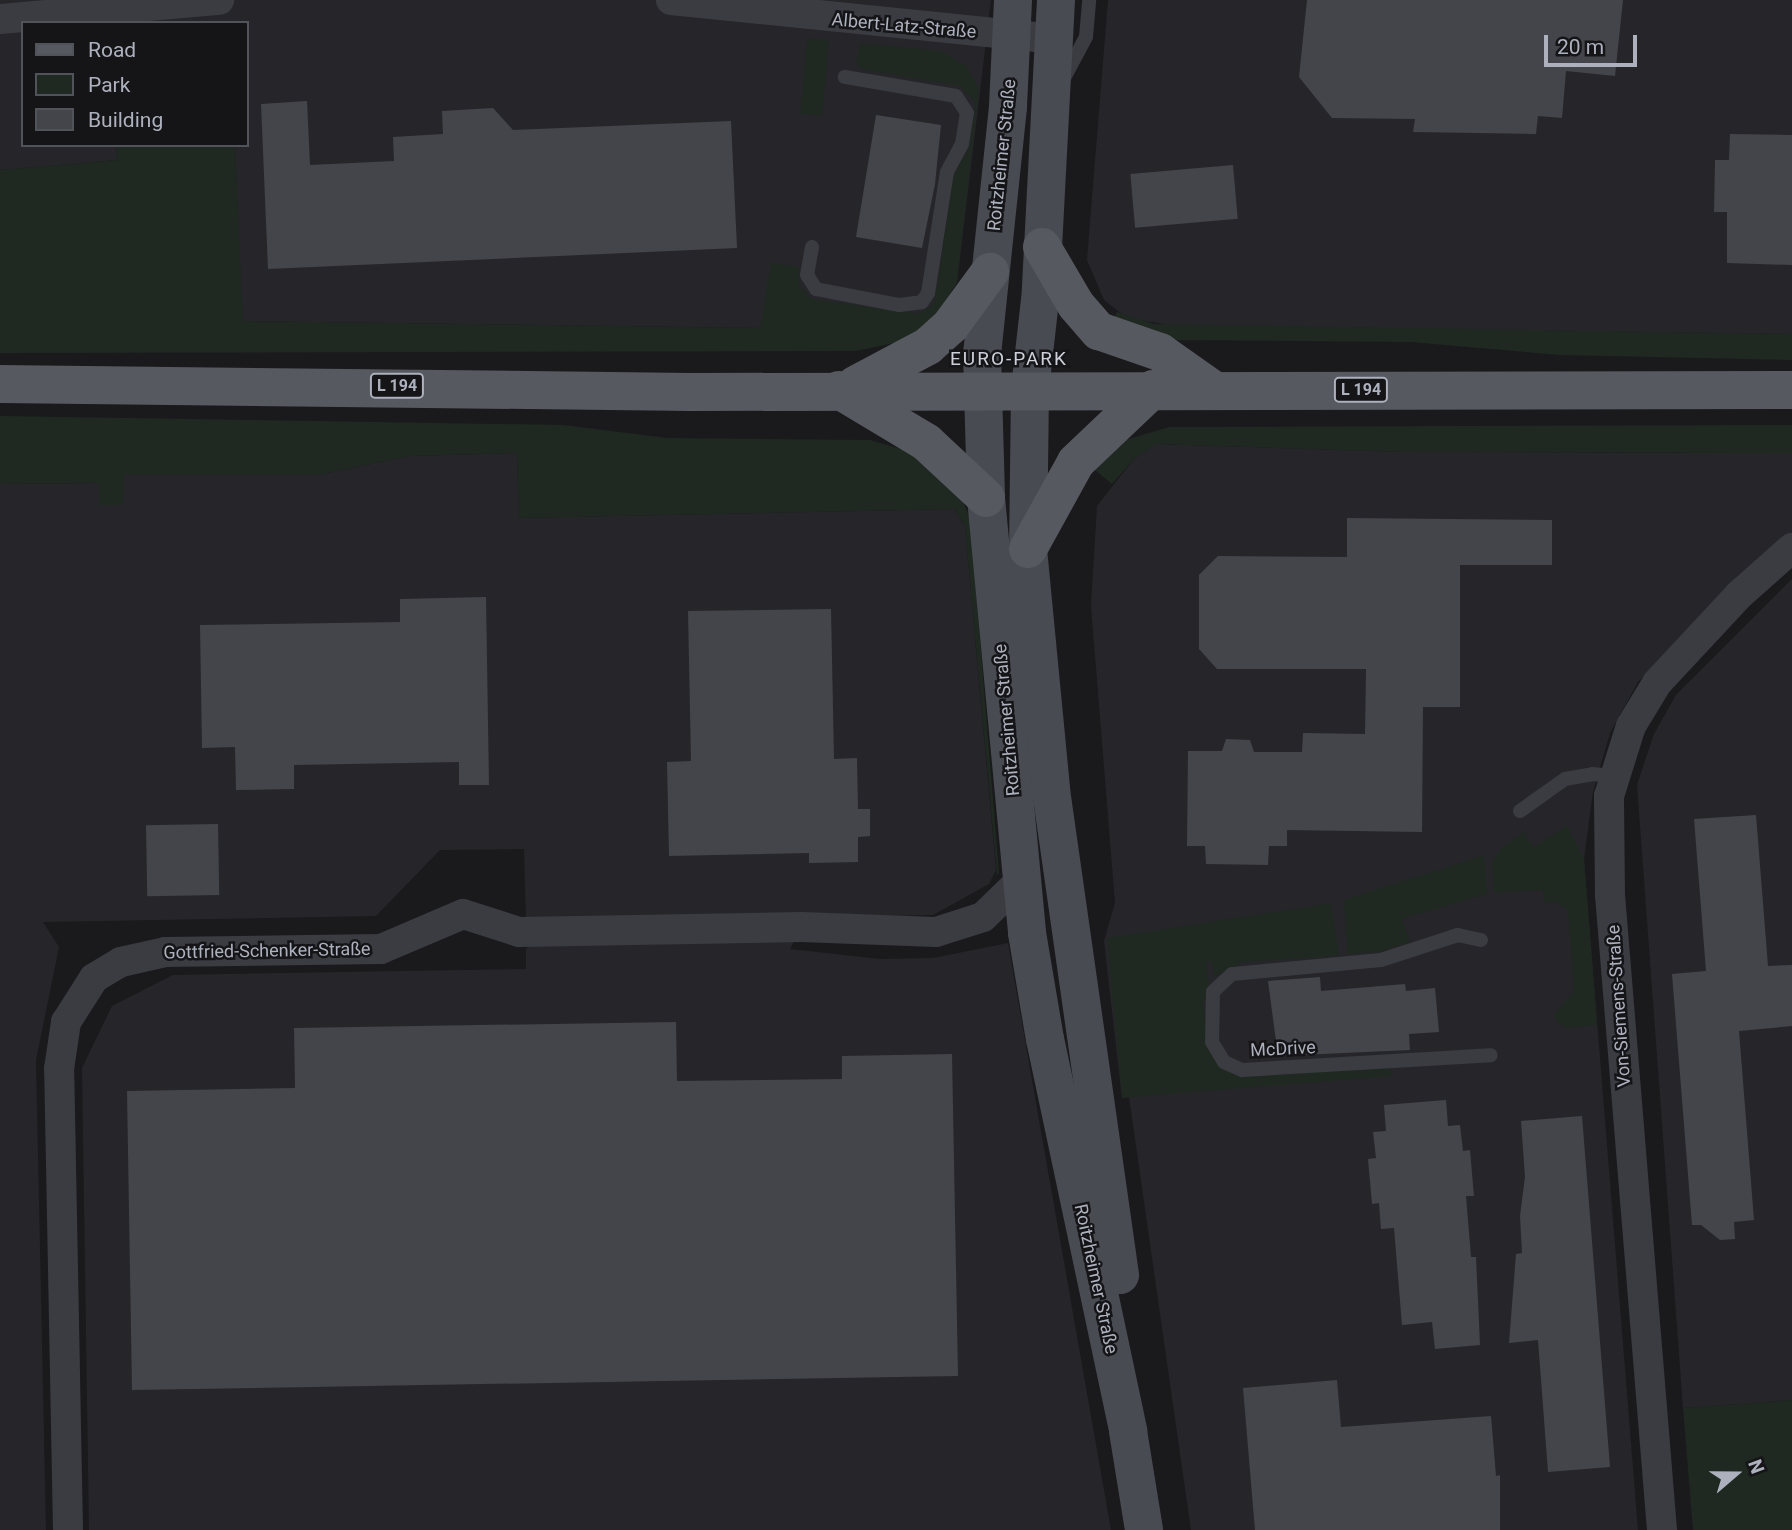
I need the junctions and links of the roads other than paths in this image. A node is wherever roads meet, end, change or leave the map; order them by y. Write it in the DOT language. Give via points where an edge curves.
graph roads {
  1 [pos="219,0"];
  2 [pos="671,0"];
  3 [pos="1056,0"];
  4 [pos="1089,0"];
  5 [pos="1012,18"];
  6 [pos="0,19"];
  7 [pos="1055,39"];
  8 [pos="845,77"];
  9 [pos="1053,100"];
  10 [pos="812,247"];
  11 [pos="1041,247"];
  12 [pos="990,272"];
  13 [pos="0,384"];
  14 [pos="1211,388"];
  15 [pos="981,389"];
  16 [pos="1030,389"];
  17 [pos="1153,389"];
  18 [pos="839,390"];
  19 [pos="1792,390"];
  20 [pos="986,499"];
  21 [pos="1792,548"];
  22 [pos="1028,549"];
  23 [pos="1614,776"];
  24 [pos="1520,811"];
  25 [pos="1021,880"];
  26 [pos="1481,940"];
  27 [pos="1491,1055"];
  28 [pos="1128,1431"];
  29 [pos="68,1530"];
  30 [pos="1144,1530"];
  31 [pos="1662,1530"];
  1 -- 6 [label="street"];
  2 -- 5 [label="street, Albert-Latz-Straße"];
  3 -- 7 [label="street, Roitzheimer Straße"];
  4 -- 9 [label="lane" via="1086,37"];
  5 -- 7 [label="street, Albert-Latz-Straße"];
  5 -- 12 [label="street, Roitzheimer Straße"];
  7 -- 9 [label="street, Roitzheimer Straße"];
  8 -- 10 [label="lane" via="956,96 967,113 962,144 947,172 928,293 922,302 899,305 816,289 807,275"];
  9 -- 11 [label="street, Roitzheimer Straße"];
  11 -- 14 [label="main road" via="1076,305 1099,331 1160,352"];
  11 -- 16 [label="street, Roitzheimer Straße"];
  12 -- 15 [label="street, Roitzheimer Straße"];
  12 -- 18 [label="main road, L 194" via="951,325 928,346 873,379"];
  13 -- 18 [label="main road, L 194"];
  14 -- 17 [label="main road, L 194"];
  14 -- 19 [label="main road, L 194"];
  15 -- 16 [label="main road, L 194"];
  15 -- 18 [label="main road, L 194"];
  15 -- 20 [label="street, Roitzheimer Straße"];
  16 -- 17 [label="main road, L 194"];
  16 -- 22 [label="street, Roitzheimer Straße"];
  17 -- 22 [label="main road" via="1076,462"];
  18 -- 20 [label="main road" via="926,442"];
  20 -- 25 [label="street, Roitzheimer Straße"];
  21 -- 23 [label="street, Von-Siemens-Straße" via="1739,595 1657,683 1631,726"];
  22 -- 28 [label="street, Roitzheimer Straße" via="1051,790 1080,1017 1127,1319"];
  23 -- 24 [label="lane" via="1565,779"];
  23 -- 31 [label="street, Von-Siemens-Straße" via="1607,818 1611,895"];
  25 -- 28 [label="street, Roitzheimer Straße" via="1045,1040"];
  25 -- 29 [label="street, Gottfried-Schenker-Straße" via="983,917 936,932 801,927 519,933 463,914 381,949 143,955 106,970 83,990 66,1022 59,1069"];
  26 -- 27 [label="lane, McDrive" via="1458,935 1381,960 1232,974 1213,992 1212,1042 1224,1062 1242,1070"];
  28 -- 30 [label="street, Roitzheimer Straße"];
}
